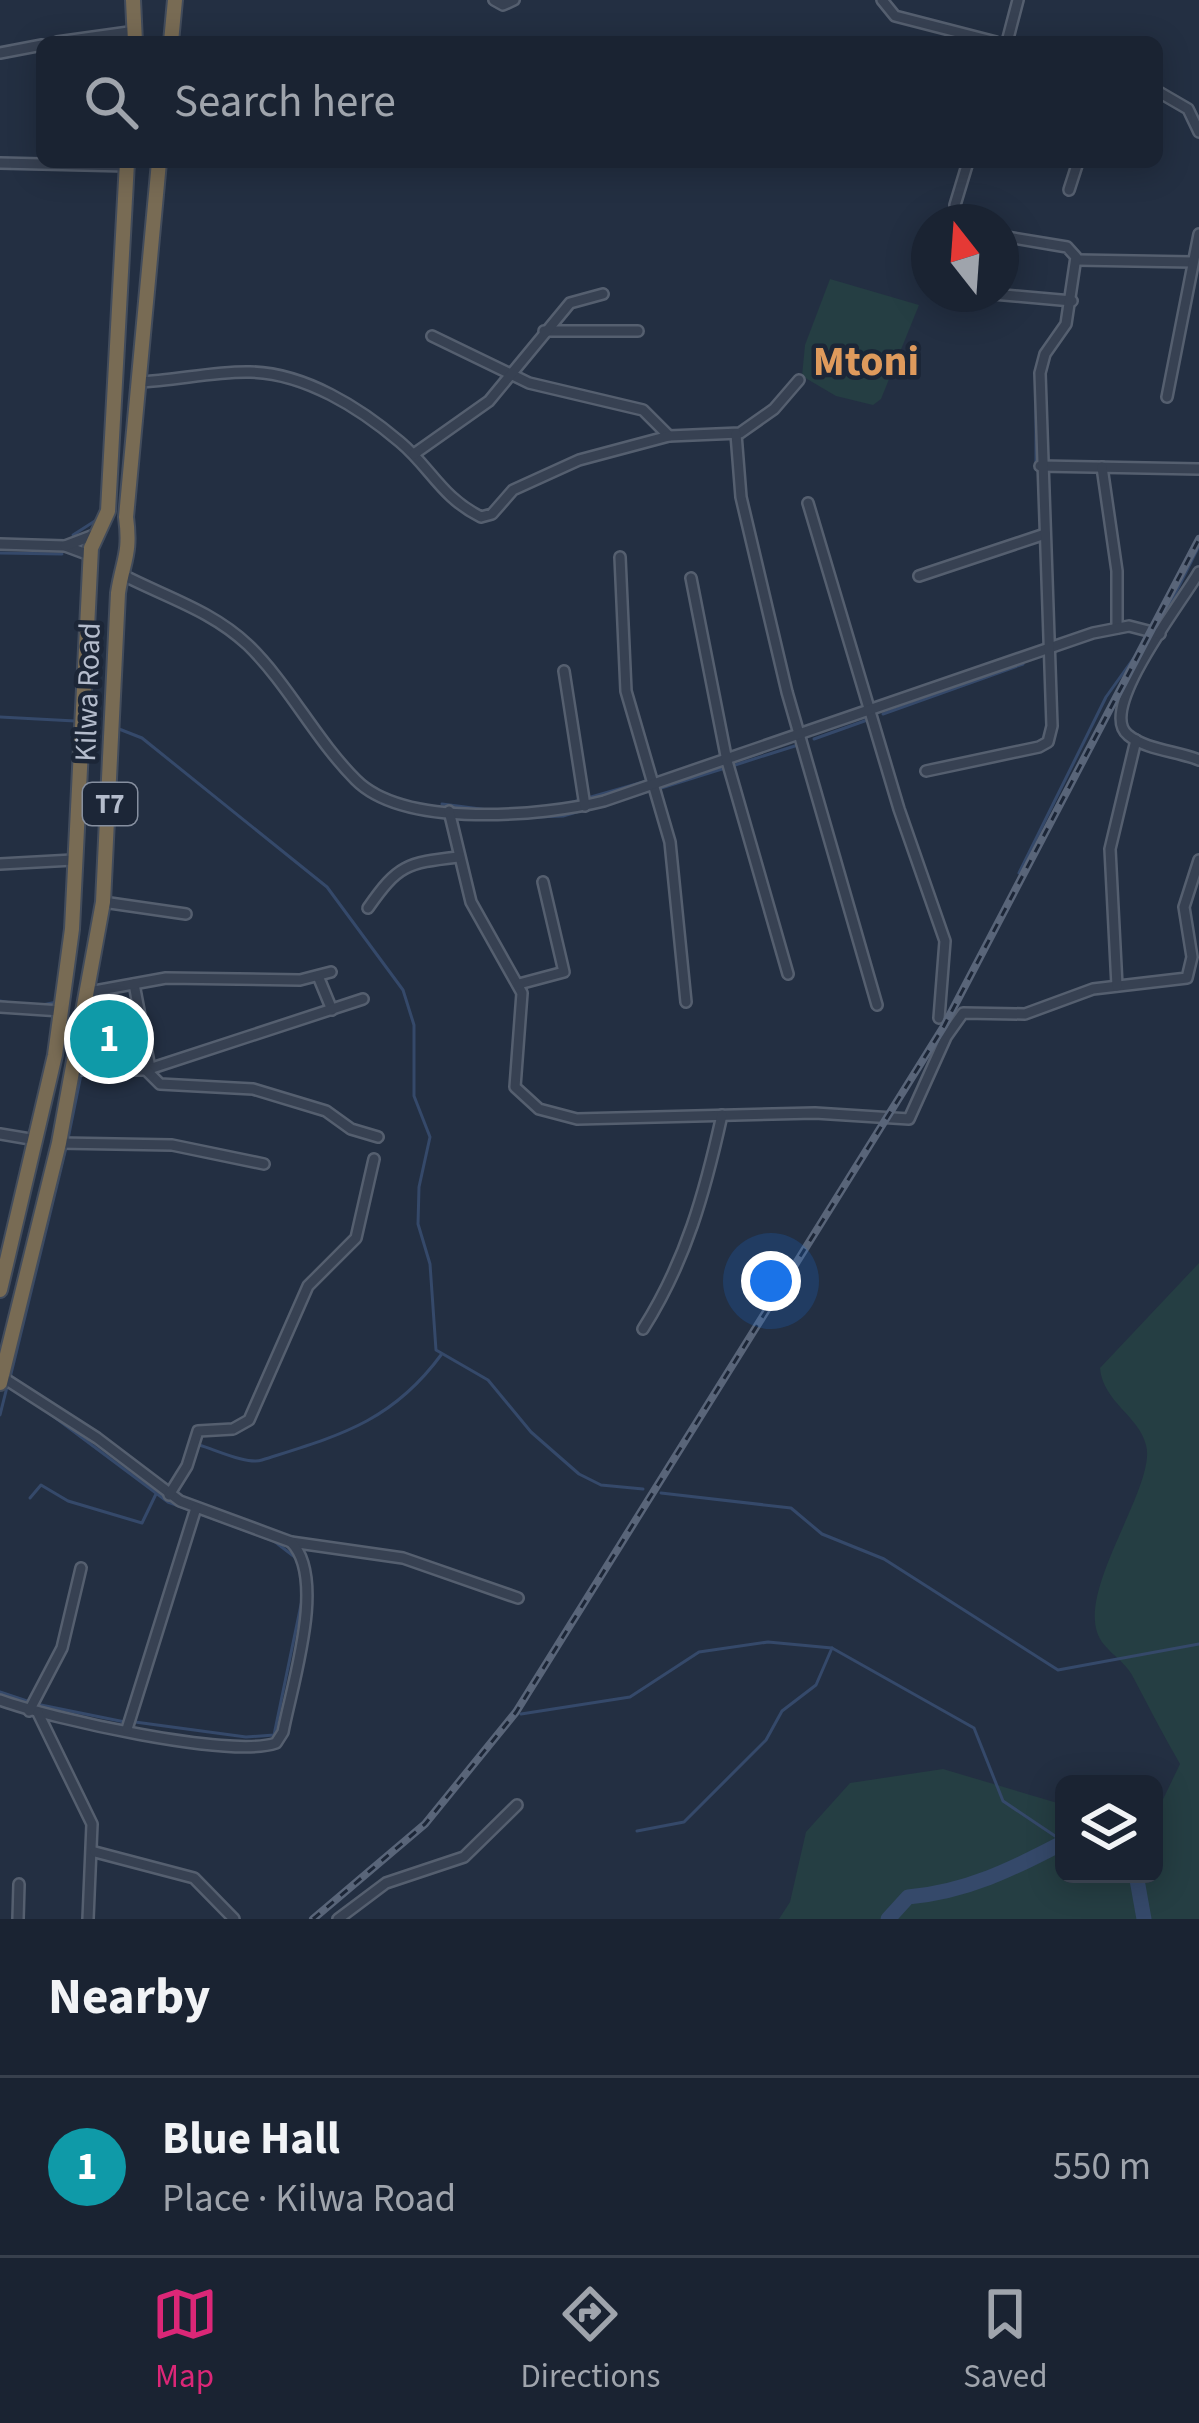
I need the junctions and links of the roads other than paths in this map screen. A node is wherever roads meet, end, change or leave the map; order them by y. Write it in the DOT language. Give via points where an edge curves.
graph roads {
  1 [pos="133,0"];
  2 [pos="175,0"];
  3 [pos="494,0"];
  4 [pos="514,0"];
  5 [pos="882,0"];
  6 [pos="1018,0"];
  7 [pos="135,36"];
  8 [pos="172,36"];
  9 [pos="973,36"];
  10 [pos="1009,36"];
  11 [pos="36,46"];
  12 [pos="0,53"];
  13 [pos="1163,95"];
  14 [pos="1199,132"];
  15 [pos="0,163"];
  16 [pos="36,163"];
  17 [pos="126,168"];
  18 [pos="158,168"];
  19 [pos="966,168"];
  20 [pos="1076,168"];
  21 [pos="1069,190"];
  22 [pos="955,204"];
  23 [pos="1199,234"];
  24 [pos="1019,239"];
  25 [pos="1076,260"];
  26 [pos="1192,262"];
  27 [pos="603,294"];
  28 [pos="1019,296"];
  29 [pos="1072,301"];
  30 [pos="638,331"];
  31 [pos="544,332"];
  32 [pos="432,336"];
  33 [pos="508,375"];
  34 [pos="799,380"];
  35 [pos="138,382"];
  36 [pos="1167,397"];
  37 [pos="736,434"];
  38 [pos="669,436"];
  39 [pos="414,454"];
  40 [pos="1040,466"];
  41 [pos="1102,467"];
  42 [pos="1199,469"];
  43 [pos="808,503"];
  44 [pos="99,533"];
  45 [pos="1045,534"];
  46 [pos="0,544"];
  47 [pos="65,546"];
  48 [pos="130,547"];
  49 [pos="92,556"];
  50 [pos="620,557"];
  51 [pos="1199,572"];
  52 [pos="126,574"];
  53 [pos="920,576"];
  54 [pos="691,578"];
  55 [pos="1117,628"];
  56 [pos="1160,634"];
  57 [pos="1047,649"];
  58 [pos="564,671"];
  59 [pos="874,712"];
  60 [pos="802,737"];
  61 [pos="1136,740"];
  62 [pos="1199,760"];
  63 [pos="727,761"];
  64 [pos="926,771"];
  65 [pos="654,785"];
  66 [pos="585,806"];
  67 [pos="449,811"];
  68 [pos="458,856"];
  69 [pos="73,860"];
  70 [pos="1199,860"];
  71 [pos="0,864"];
  72 [pos="543,882"];
  73 [pos="103,902"];
  74 [pos="368,908"];
  75 [pos="186,914"];
  76 [pos="331,972"];
  77 [pos="788,974"];
  78 [pos="318,976"];
  79 [pos="134,984"];
  80 [pos="519,984"];
  81 [pos="1117,986"];
  82 [pos="89,992"];
  83 [pos="363,999"];
  84 [pos="686,1002"];
  85 [pos="878,1004"];
  86 [pos="0,1006"];
  87 [pos="332,1010"];
  88 [pos="62,1011"];
  89 [pos="939,1018"];
  90 [pos="148,1069"];
  91 [pos="74,1070"];
  92 [pos="722,1114"];
  93 [pos="0,1134"];
  94 [pos="378,1137"];
  95 [pos="36,1140"];
  96 [pos="59,1143"];
  97 [pos="374,1159"];
  98 [pos="264,1164"];
  99 [pos="0,1291"];
  100 [pos="643,1329"];
  101 [pos="1,1380"];
  102 [pos="169,1495"];
  103 [pos="196,1508"];
  104 [pos="291,1542"];
  105 [pos="81,1568"];
  106 [pos="518,1598"];
  107 [pos="0,1700"];
  108 [pos="33,1712"];
  109 [pos="127,1729"];
  110 [pos="518,1805"];
  111 [pos="95,1852"];
  112 [pos="19,1884"];
  113 [pos="18,1919"];
  114 [pos="88,1919"];
  115 [pos="234,1919"];
  116 [pos="338,1919"];
  1 -- 7 [label="highway"];
  2 -- 8 [label="highway"];
  3 -- 4 [label="street"];
  5 -- 9 [label="street" via="895,16"];
  6 -- 10 [label="street"];
  11 -- 12 [label="street"];
  13 -- 14 [label="street" via="1188,110"];
  15 -- 16 [label="street"];
  17 -- 44 [label="highway, T7" via="108,511"];
  18 -- 35 [label="highway"];
  19 -- 22 [label="street"];
  20 -- 21 [label="street"];
  23 -- 26 [label="street"];
  24 -- 25 [label="street" via="1067,247"];
  25 -- 26 [label="street"];
  25 -- 29 [label="street"];
  26 -- 36 [label="street"];
  27 -- 31 [label="street" via="570,303"];
  28 -- 29 [label="street"];
  29 -- 40 [label="street" via="1040,373"];
  30 -- 31 [label="street"];
  31 -- 33 [label="street"];
  32 -- 33 [label="street"];
  33 -- 38 [label="street" via="643,410"];
  33 -- 39 [label="street" via="489,401"];
  34 -- 37 [label="street"];
  35 -- 39 [label="street" via="249,372 293,380 355,408"];
  35 -- 48 [label="highway"];
  37 -- 38 [label="street"];
  37 -- 60 [label="street" via="741,497"];
  38 -- 39 [label="street" via="549,471 481,518 432,482"];
  40 -- 41 [label="street"];
  40 -- 45 [label="street"];
  41 -- 42 [label="street"];
  41 -- 55 [label="street"];
  43 -- 59 [label="street"];
  44 -- 47 [label="street"];
  44 -- 48 [label="highway" via="117,530"];
  44 -- 49 [label="highway, T7"];
  45 -- 53 [label="street"];
  45 -- 57 [label="street"];
  46 -- 47 [label="street"];
  47 -- 49 [label="street"];
  48 -- 52 [label="highway, T7"];
  49 -- 52 [label="highway"];
  49 -- 69 [label="highway, Kilwa Road / T7"];
  50 -- 65 [label="street" via="626,691"];
  51 -- 56 [label="street"];
  52 -- 67 [label="street" via="210,615 249,646 359,783 384,798"];
  52 -- 73 [label="highway, Kilwa Road / T7"];
  54 -- 63 [label="street"];
  55 -- 56 [label="street"];
  55 -- 57 [label="street"];
  56 -- 61 [label="street" via="1120,707 1121,729"];
  57 -- 59 [label="street"];
  57 -- 64 [label="street" via="1054,716 1046,745"];
  58 -- 66 [label="street"];
  59 -- 60 [label="street"];
  59 -- 89 [label="street" via="945,940"];
  60 -- 63 [label="street"];
  60 -- 85 [label="street"];
  61 -- 62 [label="street"];
  61 -- 81 [label="street" via="1110,849"];
  63 -- 65 [label="street"];
  63 -- 77 [label="street"];
  65 -- 66 [label="street"];
  65 -- 84 [label="street" via="670,842"];
  66 -- 67 [label="street" via="526,816"];
  67 -- 68 [label="street"];
  68 -- 74 [label="street" via="410,862"];
  68 -- 80 [label="street" via="477,915"];
  69 -- 71 [label="street"];
  69 -- 88 [label="highway, Kilwa Road / T7"];
  70 -- 81 [label="street" via="1184,907 1189,976"];
  72 -- 80 [label="street" via="564,971"];
  73 -- 75 [label="street"];
  73 -- 82 [label="highway, Kilwa Road / T7"];
  76 -- 78 [label="street"];
  78 -- 79 [label="street"];
  78 -- 87 [label="street"];
  79 -- 82 [label="street"];
  79 -- 90 [label="street"];
  80 -- 92 [label="street" via="524,1020 515,1088 539,1109 634,1121"];
  81 -- 92 [label="street" via="1025,1014 963,1012 909,1119"];
  82 -- 91 [label="highway, Kilwa Road / T7"];
  83 -- 87 [label="street"];
  86 -- 88 [label="street"];
  87 -- 90 [label="street"];
  88 -- 95 [label="highway, Kilwa Road / T7"];
  90 -- 91 [label="street"];
  90 -- 94 [label="street" via="160,1084 224,1085 317,1108"];
  91 -- 96 [label="highway, Kilwa Road / T7"];
  92 -- 100 [label="street" via="701,1207"];
  93 -- 95 [label="street"];
  95 -- 99 [label="highway, Kilwa Road / T7"];
  96 -- 98 [label="street" via="172,1145"];
  96 -- 101 [label="highway, Kilwa Road / T7"];
  97 -- 102 [label="street" via="356,1238 308,1286 249,1420 198,1431"];
  101 -- 102 [label="street" via="97,1438"];
  102 -- 103 [label="street"];
  103 -- 104 [label="street"];
  103 -- 109 [label="street"];
  104 -- 106 [label="street" via="403,1558"];
  104 -- 109 [label="street" via="310,1585 280,1739 223,1745"];
  105 -- 108 [label="street" via="62,1648"];
  107 -- 108 [label="street"];
  108 -- 109 [label="street"];
  108 -- 111 [label="street" via="87,1809"];
  110 -- 116 [label="street" via="464,1857 386,1883"];
  111 -- 114 [label="street"];
  111 -- 115 [label="street" via="194,1878"];
  112 -- 113 [label="street"];
}
